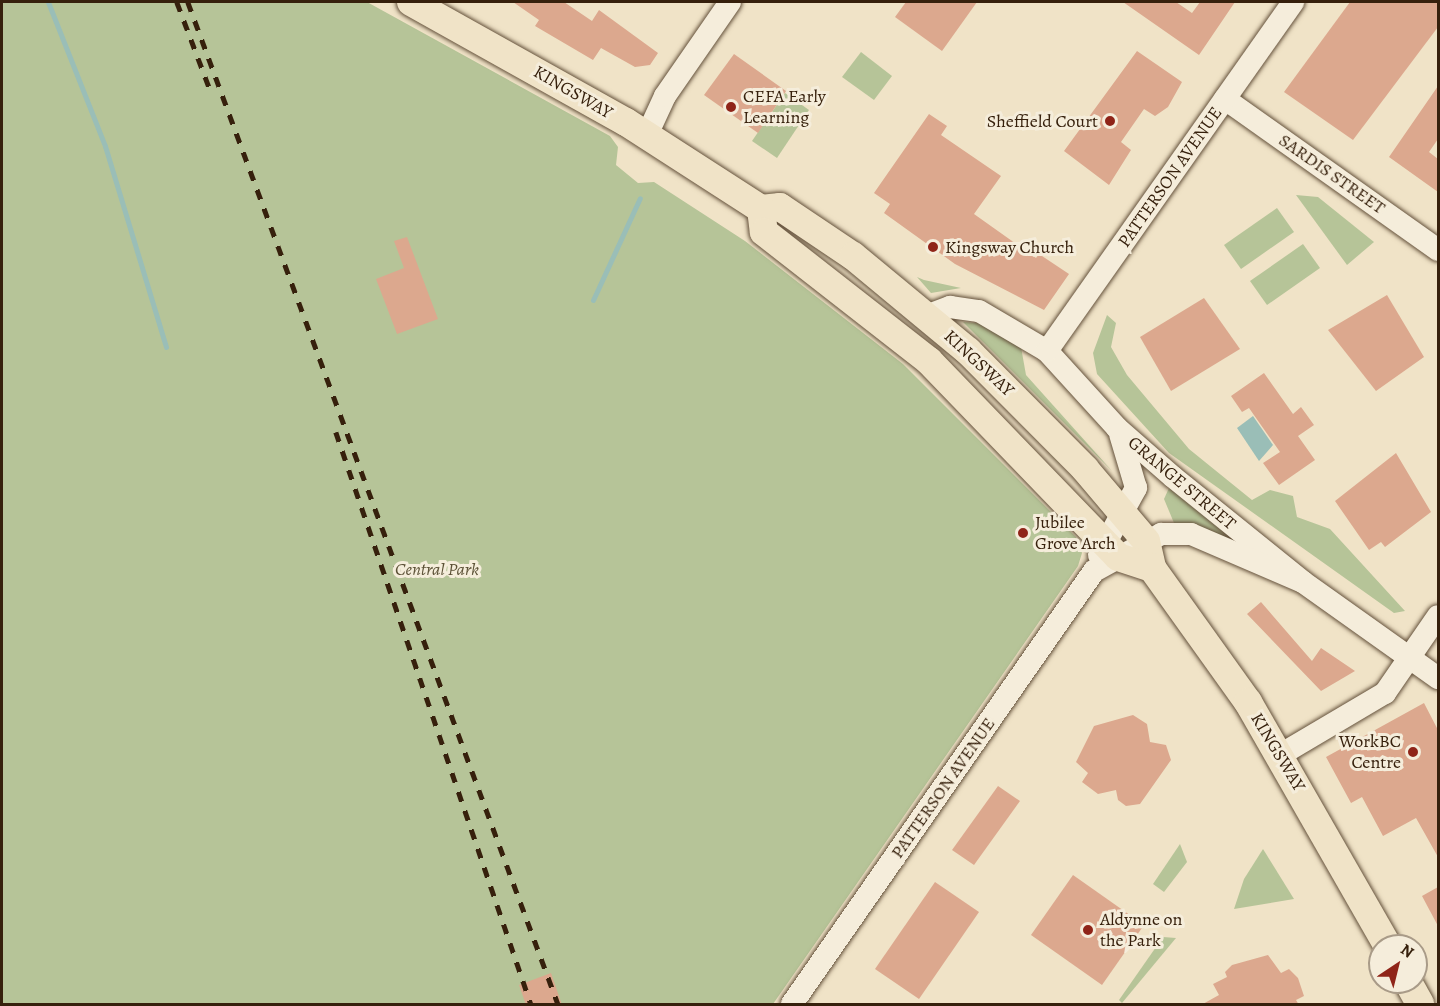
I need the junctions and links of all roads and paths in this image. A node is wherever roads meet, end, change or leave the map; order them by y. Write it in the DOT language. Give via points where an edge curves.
graph roads {
  1 [pos="411,2"];
  2 [pos="730,2"];
  3 [pos="1293,2"];
  4 [pos="442,9"];
  5 [pos="1226,99"];
  6 [pos="647,135"];
  7 [pos="761,209"];
  8 [pos="1438,250"];
  9 [pos="926,316"];
  10 [pos="1047,351"];
  11 [pos="1117,428"];
  12 [pos="1123,515"];
  13 [pos="1111,549"];
  14 [pos="1149,555"];
  15 [pos="1303,582"];
  16 [pos="1438,616"];
  17 [pos="1410,658"];
  18 [pos="1438,678"];
  19 [pos="1280,755"];
  20 [pos="1381,934"];
  21 [pos="792,1005"];
  1 -- 4 [label="main road, KINGSWAY"];
  2 -- 6 [label="street" via="665,96"];
  3 -- 5 [label="street, PATTERSON AVENUE"];
  4 -- 6 [label="main road, KINGSWAY"];
  5 -- 8 [label="street, SARDIS STREET"];
  5 -- 10 [label="street, PATTERSON AVENUE"];
  6 -- 7 [label="main road, KINGSWAY"];
  7 -- 9 [label="main road, KINGSWAY" via="780,207 853,256"];
  7 -- 13 [label="main road, KINGSWAY" via="764,232 929,362"];
  9 -- 10 [label="street, GRANGE STREET" via="950,307 979,311"];
  9 -- 12 [label="main road, KINGSWAY" via="1027,408"];
  10 -- 11 [label="street, GRANGE STREET"];
  11 -- 12 [label="street, PATTERSON AVENUE" via="1137,479"];
  11 -- 15 [label="street, GRANGE STREET"];
  12 -- 13 [label="street, PATTERSON AVENUE"];
  12 -- 14 [label="main road, KINGSWAY"];
  13 -- 14 [label="main road, KINGSWAY"];
  13 -- 21 [label="street, PATTERSON AVENUE"];
  14 -- 15 [label="street" via="1161,534 1191,534"];
  14 -- 19 [label="main road, KINGSWAY"];
  15 -- 17 [label="street, GRANGE STREET"];
  16 -- 17 [label="street"];
  17 -- 18 [label="street, GRANGE STREET"];
  17 -- 19 [label="street" via="1385,693"];
  19 -- 20 [label="main road, KINGSWAY"];
}
